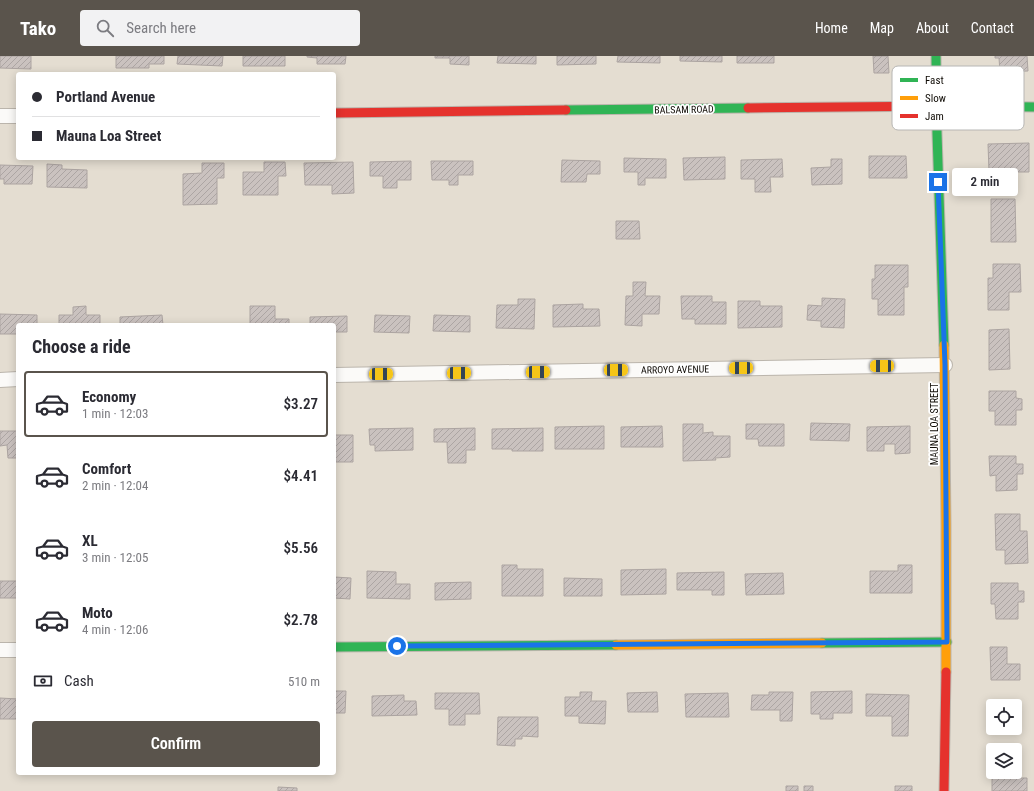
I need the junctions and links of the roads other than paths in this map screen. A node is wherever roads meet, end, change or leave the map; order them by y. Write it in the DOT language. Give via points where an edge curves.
graph roads {
  1 [pos="892,107"];
  2 [pos="1024,107"];
  3 [pos="1034,107"];
  4 [pos="336,113"];
  5 [pos="0,116"];
  6 [pos="16,116"];
  7 [pos="937,130"];
  8 [pos="945,365"];
  9 [pos="336,375"];
  10 [pos="16,379"];
  11 [pos="0,380"];
  12 [pos="947,642"];
  13 [pos="336,647"];
  14 [pos="0,650"];
  15 [pos="16,650"];
  16 [pos="944,791"];
  1 -- 4 [label="street, BALSAM ROAD"];
  2 -- 3 [label="street, BALSAM ROAD"];
  5 -- 6 [label="street"];
  7 -- 8 [label="street, MAUNA LOA STREET"];
  8 -- 9 [label="street, ARROYO AVENUE"];
  8 -- 12 [label="street, MAUNA LOA STREET"];
  10 -- 11 [label="street"];
  12 -- 13 [label="street"];
  12 -- 16 [label="street, MAUNA LOA STREET"];
  14 -- 15 [label="street"];
}
